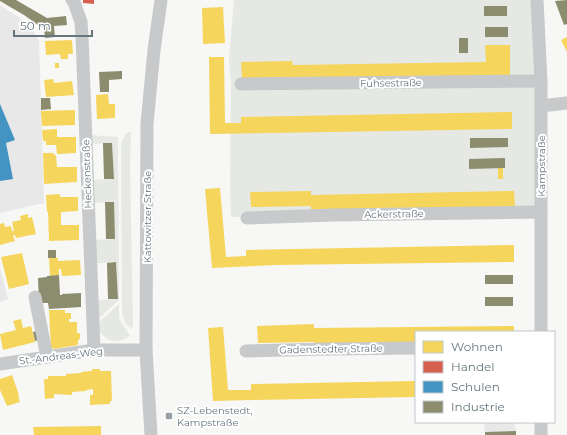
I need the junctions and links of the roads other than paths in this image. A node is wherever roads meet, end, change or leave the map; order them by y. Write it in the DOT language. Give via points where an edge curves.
graph roads {
  1 [pos="72,0"];
  2 [pos="161,0"];
  3 [pos="538,0"];
  4 [pos="541,81"];
  5 [pos="241,84"];
  6 [pos="567,103"];
  7 [pos="541,106"];
  8 [pos="541,212"];
  9 [pos="247,218"];
  10 [pos="35,297"];
  11 [pos="541,331"];
  12 [pos="415,348"];
  13 [pos="94,350"];
  14 [pos="146,350"];
  15 [pos="246,351"];
  16 [pos="47,357"];
  17 [pos="0,364"];
  18 [pos="541,423"];
  19 [pos="150,435"];
  20 [pos="541,435"];
  1 -- 13 [label="street, Heckenstraße" via="81,22 82,37"];
  2 -- 14 [label="street, Kattowitzer Straße" via="147,124"];
  3 -- 4 [label="street, Kampstraße"];
  4 -- 5 [label="street, Fuhsestraße"];
  4 -- 7 [label="street, Kampstraße"];
  6 -- 7 [label="street"];
  7 -- 8 [label="street, Kampstraße"];
  8 -- 9 [label="street, Ackerstraße"];
  8 -- 11 [label="street, Kampstraße"];
  10 -- 16 [label="street"];
  12 -- 15 [label="street, Gadenstedter Straße"];
  13 -- 14 [label="street, St.-Andreas-Weg"];
  13 -- 16 [label="street, St.-Andreas-Weg"];
  14 -- 19 [label="street, Kattowitzer Straße"];
  16 -- 17 [label="street, St.-Andreas-Weg"];
  18 -- 20 [label="street"];
}
